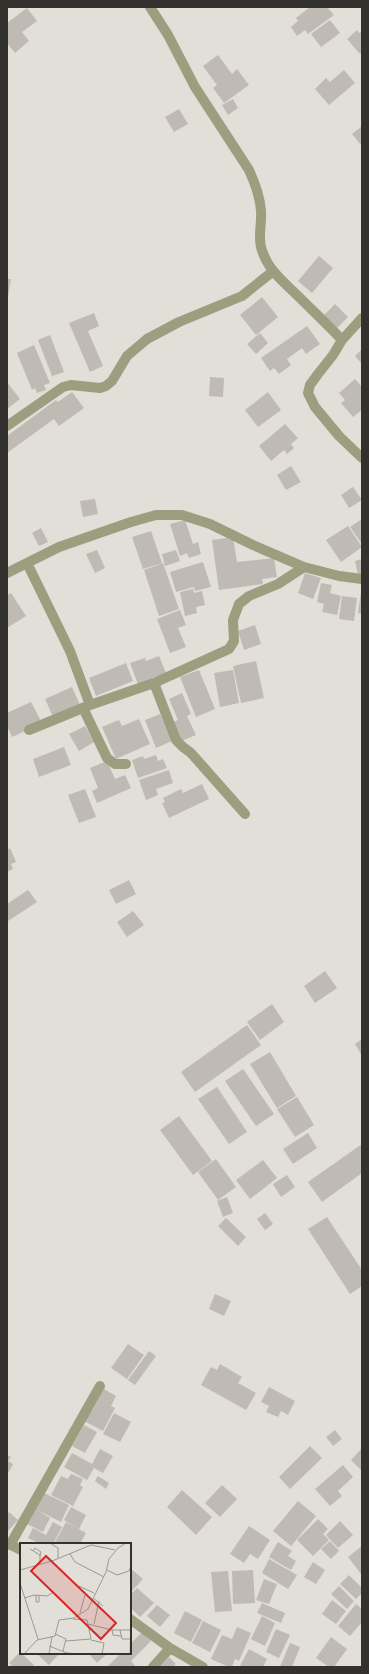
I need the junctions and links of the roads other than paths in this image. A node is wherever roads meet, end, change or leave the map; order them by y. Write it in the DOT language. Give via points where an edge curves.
graph roads {
  1 [pos="150,7"];
  2 [pos="272,272"];
  3 [pos="362,318"];
  4 [pos="342,340"];
  5 [pos="7,426"];
  6 [pos="362,458"];
  7 [pos="27,563"];
  8 [pos="304,567"];
  9 [pos="7,573"];
  10 [pos="362,579"];
  11 [pos="154,683"];
  12 [pos="86,706"];
  13 [pos="29,730"];
  14 [pos="126,764"];
  15 [pos="244,814"];
  16 [pos="100,1386"];
  17 [pos="9,1544"];
  18 [pos="20,1550"];
  19 [pos="131,1620"];
  20 [pos="170,1648"];
  21 [pos="152,1667"];
  22 [pos="203,1667"];
  1 -- 2 [label="street" via="195,87 249,170 260,201 261,248"];
  2 -- 4 [label="street"];
  2 -- 5 [label="street" via="242,296 147,339 127,356 112,381 106,386 63,387"];
  3 -- 4 [label="street"];
  4 -- 6 [label="street" via="310,385 308,393 314,407"];
  7 -- 8 [label="street" via="59,547 131,522 156,516 182,515 210,524"];
  7 -- 9 [label="street"];
  7 -- 12 [label="street" via="70,651"];
  8 -- 10 [label="street"];
  8 -- 11 [label="street" via="278,584 249,596 239,604 233,620 234,641 229,649"];
  11 -- 12 [label="street"];
  11 -- 15 [label="street" via="176,740 191,753"];
  12 -- 13 [label="street"];
  12 -- 14 [label="street" via="107,758 115,764"];
  16 -- 17 [label="street"];
  17 -- 18 [label="street"];
  19 -- 20 [label="street"];
  20 -- 21 [label="street"];
  20 -- 22 [label="street"];
}
